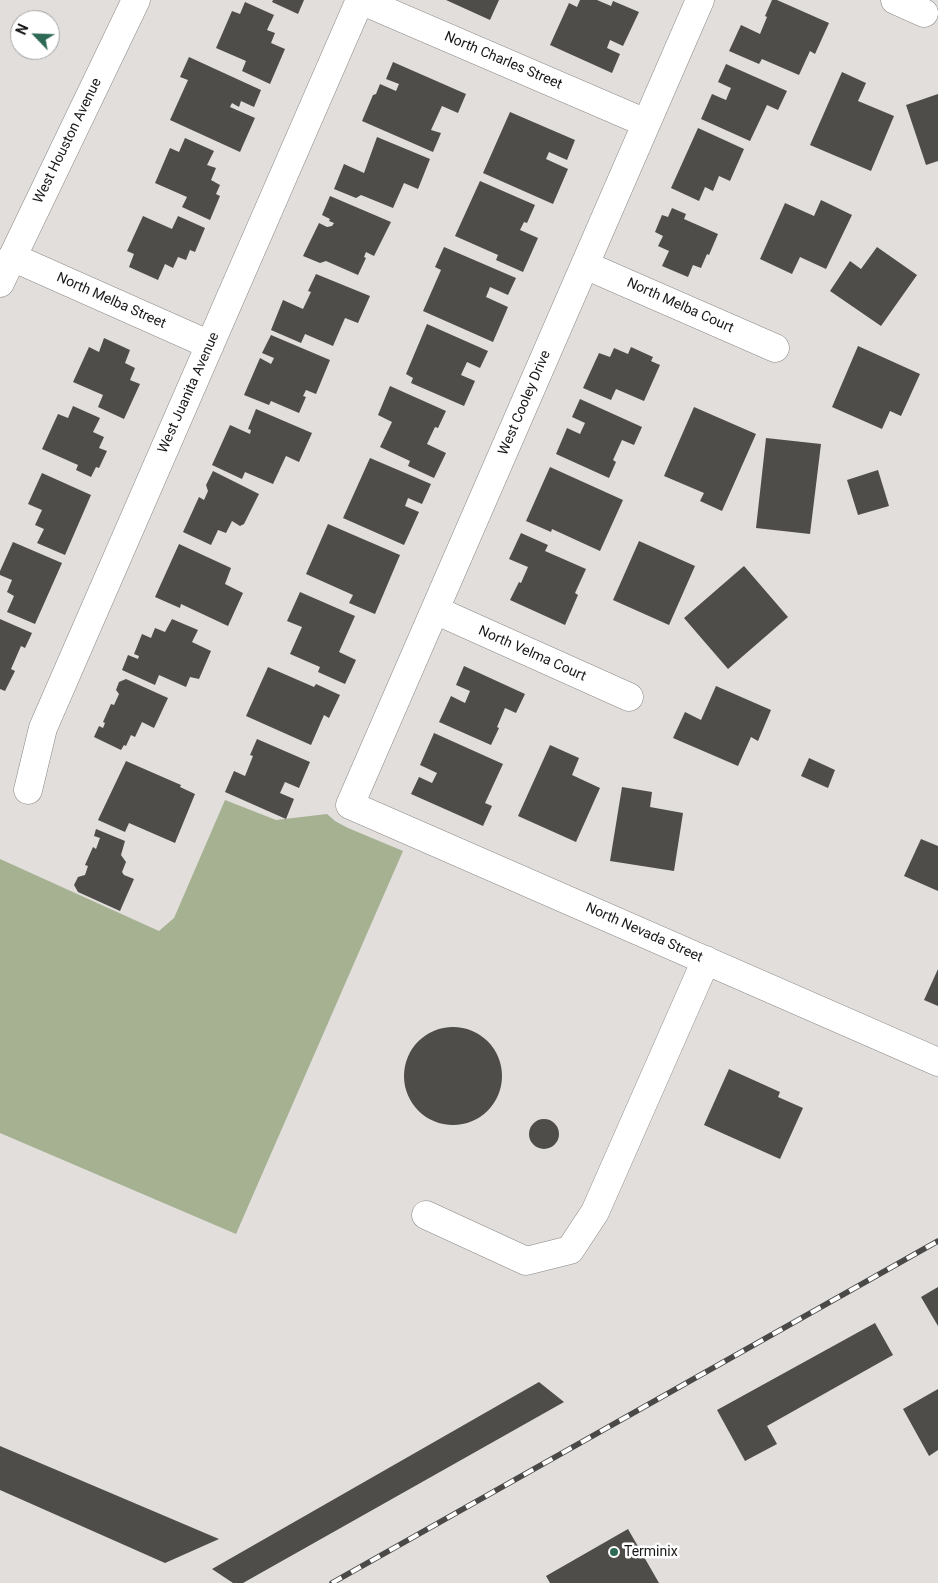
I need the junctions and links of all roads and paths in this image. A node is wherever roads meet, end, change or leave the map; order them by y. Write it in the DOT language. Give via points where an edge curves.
graph roads {
  1 [pos="136,0"];
  2 [pos="360,0"];
  3 [pos="700,0"];
  4 [pos="896,0"];
  5 [pos="924,13"];
  6 [pos="646,122"];
  7 [pos="12,257"];
  8 [pos="585,265"];
  9 [pos="0,283"];
  10 [pos="210,345"];
  11 [pos="775,348"];
  12 [pos="435,610"];
  13 [pos="629,697"];
  14 [pos="28,790"];
  15 [pos="350,805"];
  16 [pos="706,960"];
  17 [pos="938,1062"];
  18 [pos="426,1215"];
  1 -- 7 [label="street, West Houston Avenue"];
  2 -- 6 [label="street, North Charles Street"];
  2 -- 10 [label="street, West Juanita Avenue"];
  3 -- 6 [label="street, West Cooley Drive"];
  4 -- 5 [label="street"];
  6 -- 8 [label="street, West Cooley Drive"];
  7 -- 9 [label="street, West Houston Avenue"];
  7 -- 10 [label="street, North Melba Street"];
  8 -- 11 [label="street, North Melba Court"];
  8 -- 12 [label="street, West Cooley Drive"];
  10 -- 14 [label="street, West Juanita Avenue" via="43,728"];
  12 -- 13 [label="street, North Velma Court"];
  12 -- 15 [label="street, West Cooley Drive"];
  15 -- 16 [label="street, North Nevada Street"];
  16 -- 17 [label="street, North Nevada Street"];
  16 -- 18 [label="street" via="595,1212 570,1250 526,1261"];
}
